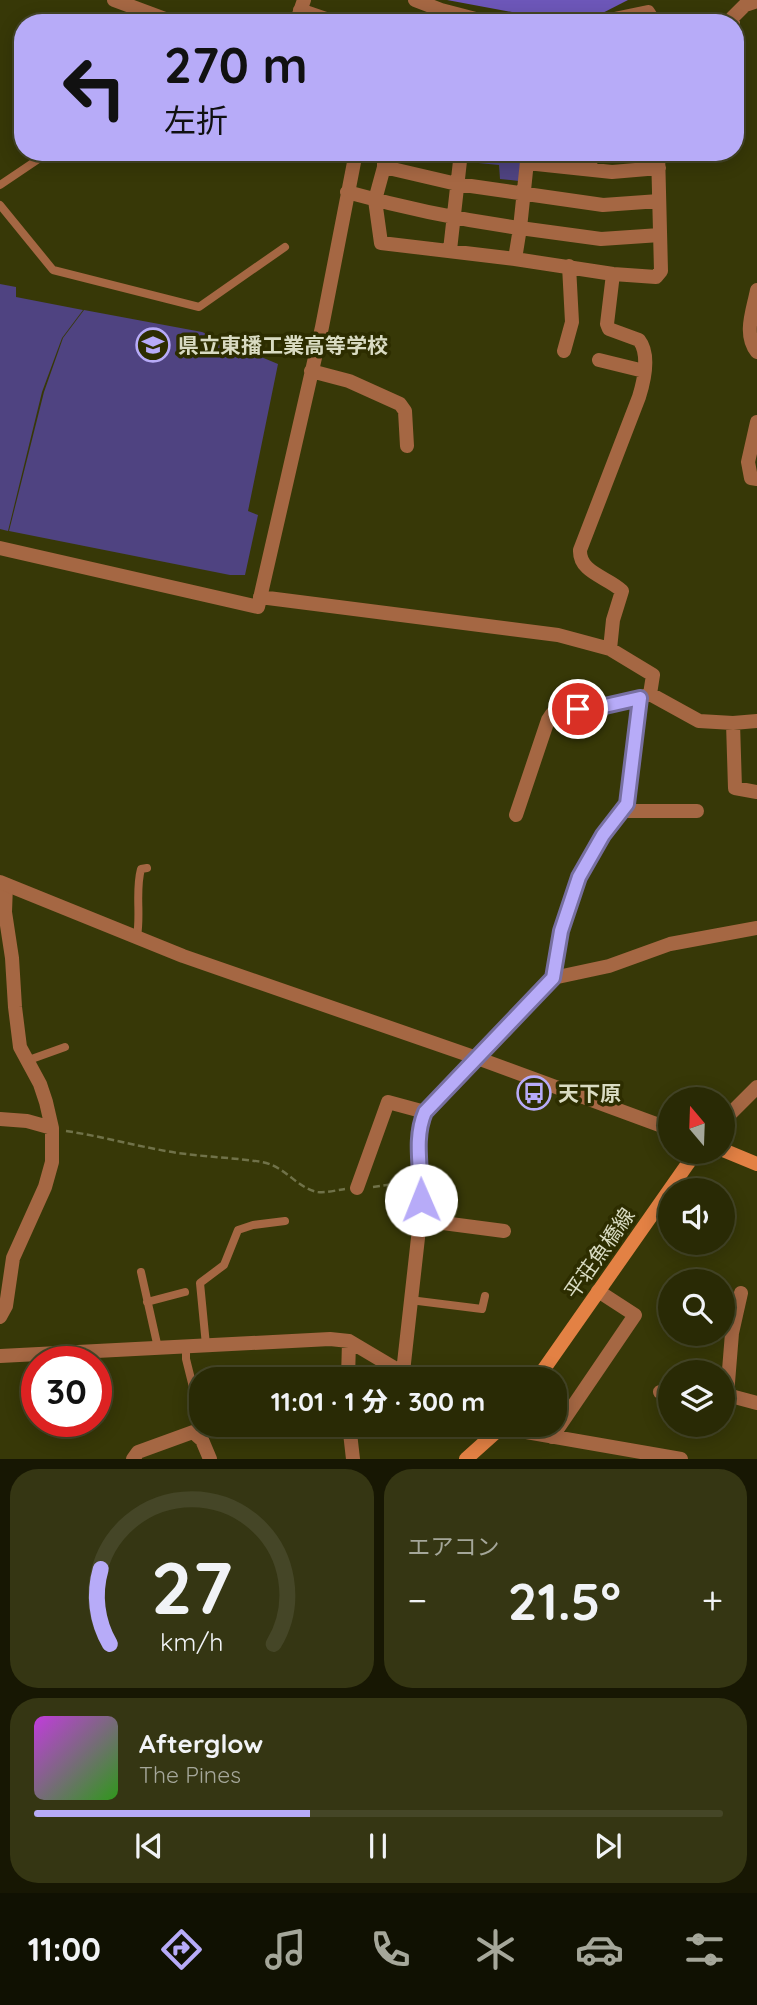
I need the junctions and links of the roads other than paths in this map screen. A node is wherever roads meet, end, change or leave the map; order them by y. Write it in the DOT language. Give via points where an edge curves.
graph roads {
  1 [pos="114,0"];
  2 [pos="415,0"];
  3 [pos="757,1"];
  4 [pos="143,5"];
  5 [pos="160,14"];
  6 [pos="436,14"];
  7 [pos="736,14"];
  8 [pos="36,161"];
  9 [pos="354,161"];
  10 [pos="384,161"];
  11 [pos="387,161"];
  12 [pos="460,161"];
  13 [pos="528,161"];
  14 [pos="549,161"];
  15 [pos="590,161"];
  16 [pos="659,161"];
  17 [pos="659,168"];
  18 [pos="590,169"];
  19 [pos="457,184"];
  20 [pos="0,185"];
  21 [pos="347,192"];
  22 [pos="525,193"];
  23 [pos="375,200"];
  24 [pos="659,201"];
  25 [pos="0,205"];
  26 [pos="453,219"];
  27 [pos="520,228"];
  28 [pos="660,235"];
  29 [pos="285,247"];
  30 [pos="450,250"];
  31 [pos="515,259"];
  32 [pos="569,266"];
  33 [pos="613,274"];
  34 [pos="757,290"];
  35 [pos="564,351"];
  36 [pos="757,352"];
  37 [pos="598,360"];
  38 [pos="312,371"];
  39 [pos="644,371"];
  40 [pos="757,422"];
  41 [pos="407,446"];
  42 [pos="757,479"];
  43 [pos="0,548"];
  44 [pos="260,597"];
  45 [pos="610,649"];
  46 [pos="645,696"];
  47 [pos="757,721"];
  48 [pos="733,723"];
  49 [pos="757,792"];
  50 [pos="624,811"];
  51 [pos="697,811"];
  52 [pos="516,815"];
  53 [pos="147,868"];
  54 [pos="3,883"];
  55 [pos="757,928"];
  56 [pos="136,936"];
  57 [pos="553,978"];
  58 [pos="65,1047"];
  59 [pos="477,1058"];
  60 [pos="26,1061"];
  61 [pos="757,1087"];
  62 [pos="735,1109"];
  63 [pos="425,1112"];
  64 [pos="0,1119"];
  65 [pos="658,1125"];
  66 [pos="52,1128"];
  67 [pos="735,1155"];
  68 [pos="688,1164"];
  69 [pos="757,1164"];
  70 [pos="358,1188"];
  71 [pos="420,1220"];
  72 [pos="285,1221"];
  73 [pos="504,1231"];
  74 [pos="141,1272"];
  75 [pos="598,1291"];
  76 [pos="185,1292"];
  77 [pos="741,1293"];
  78 [pos="485,1296"];
  79 [pos="410,1300"];
  80 [pos="147,1302"];
  81 [pos="0,1317"];
  82 [pos="349,1341"];
  83 [pos="206,1345"];
  84 [pos="186,1346"];
  85 [pos="158,1348"];
  86 [pos="0,1356"];
  87 [pos="729,1360"];
  88 [pos="348,1367"];
  89 [pos="393,1367"];
  90 [pos="408,1367"];
  91 [pos="545,1367"];
  92 [pos="189,1371"];
  93 [pos="735,1398"];
  94 [pos="757,1403"];
  95 [pos="567,1415"];
  96 [pos="350,1437"];
  97 [pos="490,1437"];
  98 [pos="552,1437"];
  99 [pos="133,1459"];
  100 [pos="210,1459"];
  101 [pos="353,1459"];
  102 [pos="467,1459"];
  103 [pos="681,1459"];
  1 -- 4 [label="street"];
  2 -- 6 [label="street"];
  3 -- 7 [label="street"];
  4 -- 5 [label="street"];
  8 -- 20 [label="lane"];
  9 -- 21 [label="street"];
  10 -- 23 [label="street"];
  11 -- 19 [label="street"];
  12 -- 19 [label="street"];
  13 -- 22 [label="street"];
  14 -- 18 [label="street"];
  15 -- 18 [label="street"];
  16 -- 17 [label="street"];
  17 -- 18 [label="street"];
  17 -- 24 [label="street"];
  19 -- 22 [label="street"];
  19 -- 26 [label="street"];
  21 -- 23 [label="street"];
  21 -- 38 [label="street"];
  22 -- 24 [label="street" via="603,205"];
  22 -- 27 [label="street"];
  23 -- 26 [label="street"];
  23 -- 30 [label="street" via="381,243"];
  24 -- 28 [label="street"];
  25 -- 29 [label="lane" via="53,270 199,307"];
  26 -- 27 [label="street"];
  26 -- 30 [label="street"];
  27 -- 28 [label="street" via="601,239"];
  27 -- 31 [label="street"];
  28 -- 33 [label="street" via="661,271 656,277"];
  30 -- 31 [label="street"];
  31 -- 32 [label="street"];
  32 -- 33 [label="street"];
  32 -- 35 [label="street" via="572,322"];
  33 -- 39 [label="street" via="607,324 609,329 639,340"];
  34 -- 36 [label="street" via="750,343"];
  37 -- 39 [label="street"];
  38 -- 41 [label="street" via="349,381 400,404 405,411"];
  38 -- 44 [label="street"];
  39 -- 45 [label="street" via="639,397 580,550 584,566 622,591"];
  40 -- 42 [label="street" via="748,462 751,478"];
  43 -- 44 [label="street" via="258,607"];
  44 -- 45 [label="street" via="558,635"];
  45 -- 46 [label="street" via="653,675"];
  46 -- 48 [label="street" via="699,721"];
  46 -- 50 [label="street"];
  46 -- 52 [label="street" via="552,714"];
  47 -- 48 [label="street"];
  48 -- 49 [label="street" via="735,788"];
  50 -- 51 [label="street"];
  50 -- 57 [label="street" via="603,835 579,877 561,931"];
  53 -- 56 [label="lane" via="141,869 138,881"];
  54 -- 56 [label="street"];
  54 -- 60 [label="street" via="20,1048"];
  55 -- 57 [label="street" via="681,941 609,966"];
  56 -- 59 [label="street"];
  57 -- 59 [label="street"];
  58 -- 60 [label="lane"];
  59 -- 63 [label="street"];
  59 -- 65 [label="street"];
  60 -- 66 [label="street" via="40,1084"];
  61 -- 62 [label="street"];
  63 -- 70 [label="street" via="388,1102"];
  63 -- 71 [label="street" via="418,1144"];
  64 -- 66 [label="street"];
  66 -- 81 [label="street" via="52,1163 13,1258"];
  67 -- 69 [label="main road"];
  68 -- 75 [label="main road, 平荘魚橋線"];
  71 -- 73 [label="street"];
  71 -- 79 [label="street"];
  72 -- 83 [label="lane" via="238,1230 224,1265 200,1283"];
  74 -- 80 [label="lane"];
  75 -- 91 [label="main road, 平荘魚橋線"];
  75 -- 95 [label="street" via="635,1315"];
  76 -- 80 [label="lane"];
  77 -- 87 [label="street"];
  78 -- 79 [label="lane" via="482,1309"];
  79 -- 90 [label="street"];
  80 -- 85 [label="lane"];
  82 -- 83 [label="street"];
  82 -- 88 [label="street"];
  82 -- 89 [label="street"];
  83 -- 84 [label="street"];
  84 -- 85 [label="street"];
  84 -- 92 [label="lane"];
  85 -- 86 [label="street"];
  93 -- 94 [label="street"];
  96 -- 101 [label="street"];
  97 -- 102 [label="main road"];
  98 -- 103 [label="street"];
  99 -- 100 [label="street" via="138,1452 193,1432"];
}
